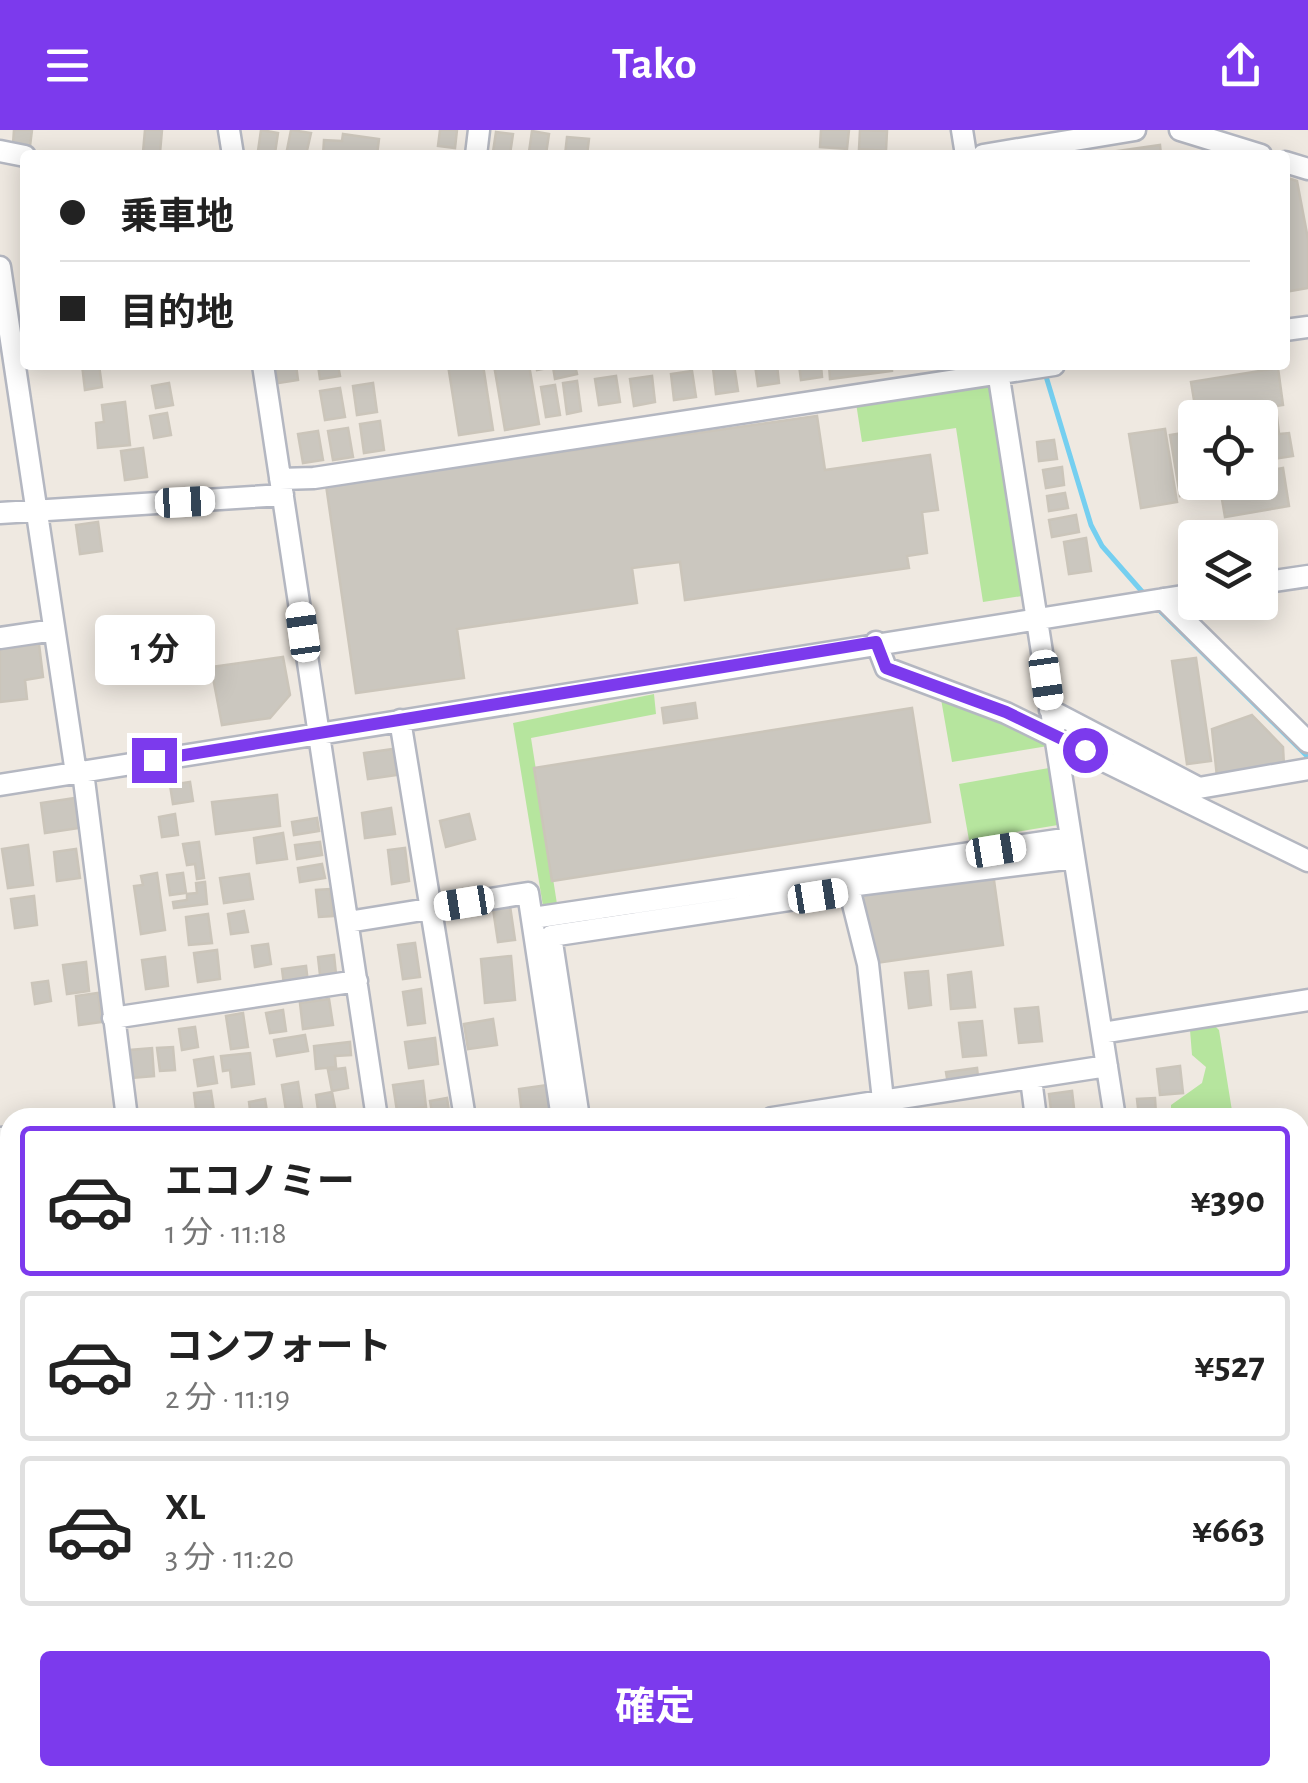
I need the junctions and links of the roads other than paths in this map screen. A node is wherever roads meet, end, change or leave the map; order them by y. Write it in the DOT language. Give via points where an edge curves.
graph roads {
  1 [pos="1135,130"];
  2 [pos="1180,130"];
  3 [pos="1013,150"];
  4 [pos="1246,150"];
  5 [pos="0,267"];
  6 [pos="19,351"];
  7 [pos="21,370"];
  8 [pos="264,370"];
  9 [pos="991,370"];
  10 [pos="997,370"];
  11 [pos="281,487"];
  12 [pos="38,511"];
  13 [pos="0,514"];
  14 [pos="1308,576"];
  15 [pos="1278,580"];
  16 [pos="1178,597"];
  17 [pos="1163,599"];
  18 [pos="1037,619"];
  19 [pos="54,630"];
  20 [pos="0,638"];
  21 [pos="876,642"];
  22 [pos="1050,710"];
  23 [pos="400,720"];
  24 [pos="318,734"];
  25 [pos="1054,734"];
  26 [pos="1308,742"];
  27 [pos="1308,769"];
  28 [pos="80,773"];
  29 [pos="0,785"];
  30 [pos="1073,848"];
  31 [pos="1308,861"];
  32 [pos="848,882"];
  33 [pos="431,908"];
  34 [pos="534,918"];
  35 [pos="348,922"];
  36 [pos="356,981"];
  37 [pos="1308,1000"];
  38 [pos="113,1018"];
  39 [pos="1102,1033"];
  40 [pos="1106,1066"];
  41 [pos="1031,1079"];
  42 [pos="126,1108"];
  43 [pos="375,1108"];
  44 [pos="463,1108"];
  45 [pos="561,1108"];
  46 [pos="578,1108"];
  47 [pos="884,1108"];
  48 [pos="1035,1108"];
  49 [pos="1113,1108"];
  1 -- 3 [label="street"];
  2 -- 4 [label="street"];
  5 -- 6 [label="street"];
  7 -- 12 [label="street"];
  8 -- 11 [label="street"];
  9 -- 11 [label="street"];
  10 -- 18 [label="street"];
  11 -- 12 [label="street"];
  11 -- 24 [label="street"];
  12 -- 13 [label="street"];
  12 -- 19 [label="street"];
  14 -- 15 [label="street"];
  16 -- 17 [label="street"];
  17 -- 18 [label="street"];
  17 -- 26 [label="street"];
  18 -- 21 [label="street"];
  18 -- 22 [label="street"];
  19 -- 20 [label="street"];
  19 -- 28 [label="street"];
  21 -- 23 [label="street"];
  21 -- 25 [label="street" via="886,668"];
  22 -- 25 [label="street"];
  22 -- 27 [label="street" via="1199,788"];
  23 -- 24 [label="street"];
  23 -- 33 [label="street"];
  24 -- 28 [label="street"];
  24 -- 35 [label="street"];
  25 -- 30 [label="street"];
  25 -- 31 [label="street"];
  28 -- 29 [label="street"];
  28 -- 38 [label="street"];
  30 -- 32 [label="street"];
  30 -- 39 [label="street"];
  32 -- 34 [label="street"];
  32 -- 46 [label="street" via="551,936"];
  32 -- 47 [label="street" via="868,964"];
  33 -- 34 [label="street" via="528,893"];
  33 -- 35 [label="street"];
  33 -- 44 [label="street"];
  34 -- 45 [label="street"];
  35 -- 36 [label="street"];
  36 -- 38 [label="street"];
  36 -- 43 [label="street"];
  37 -- 39 [label="street"];
  38 -- 42 [label="street"];
  39 -- 40 [label="street"];
  40 -- 41 [label="street"];
  40 -- 49 [label="street"];
  41 -- 47 [label="street"];
  41 -- 48 [label="street"];
}
